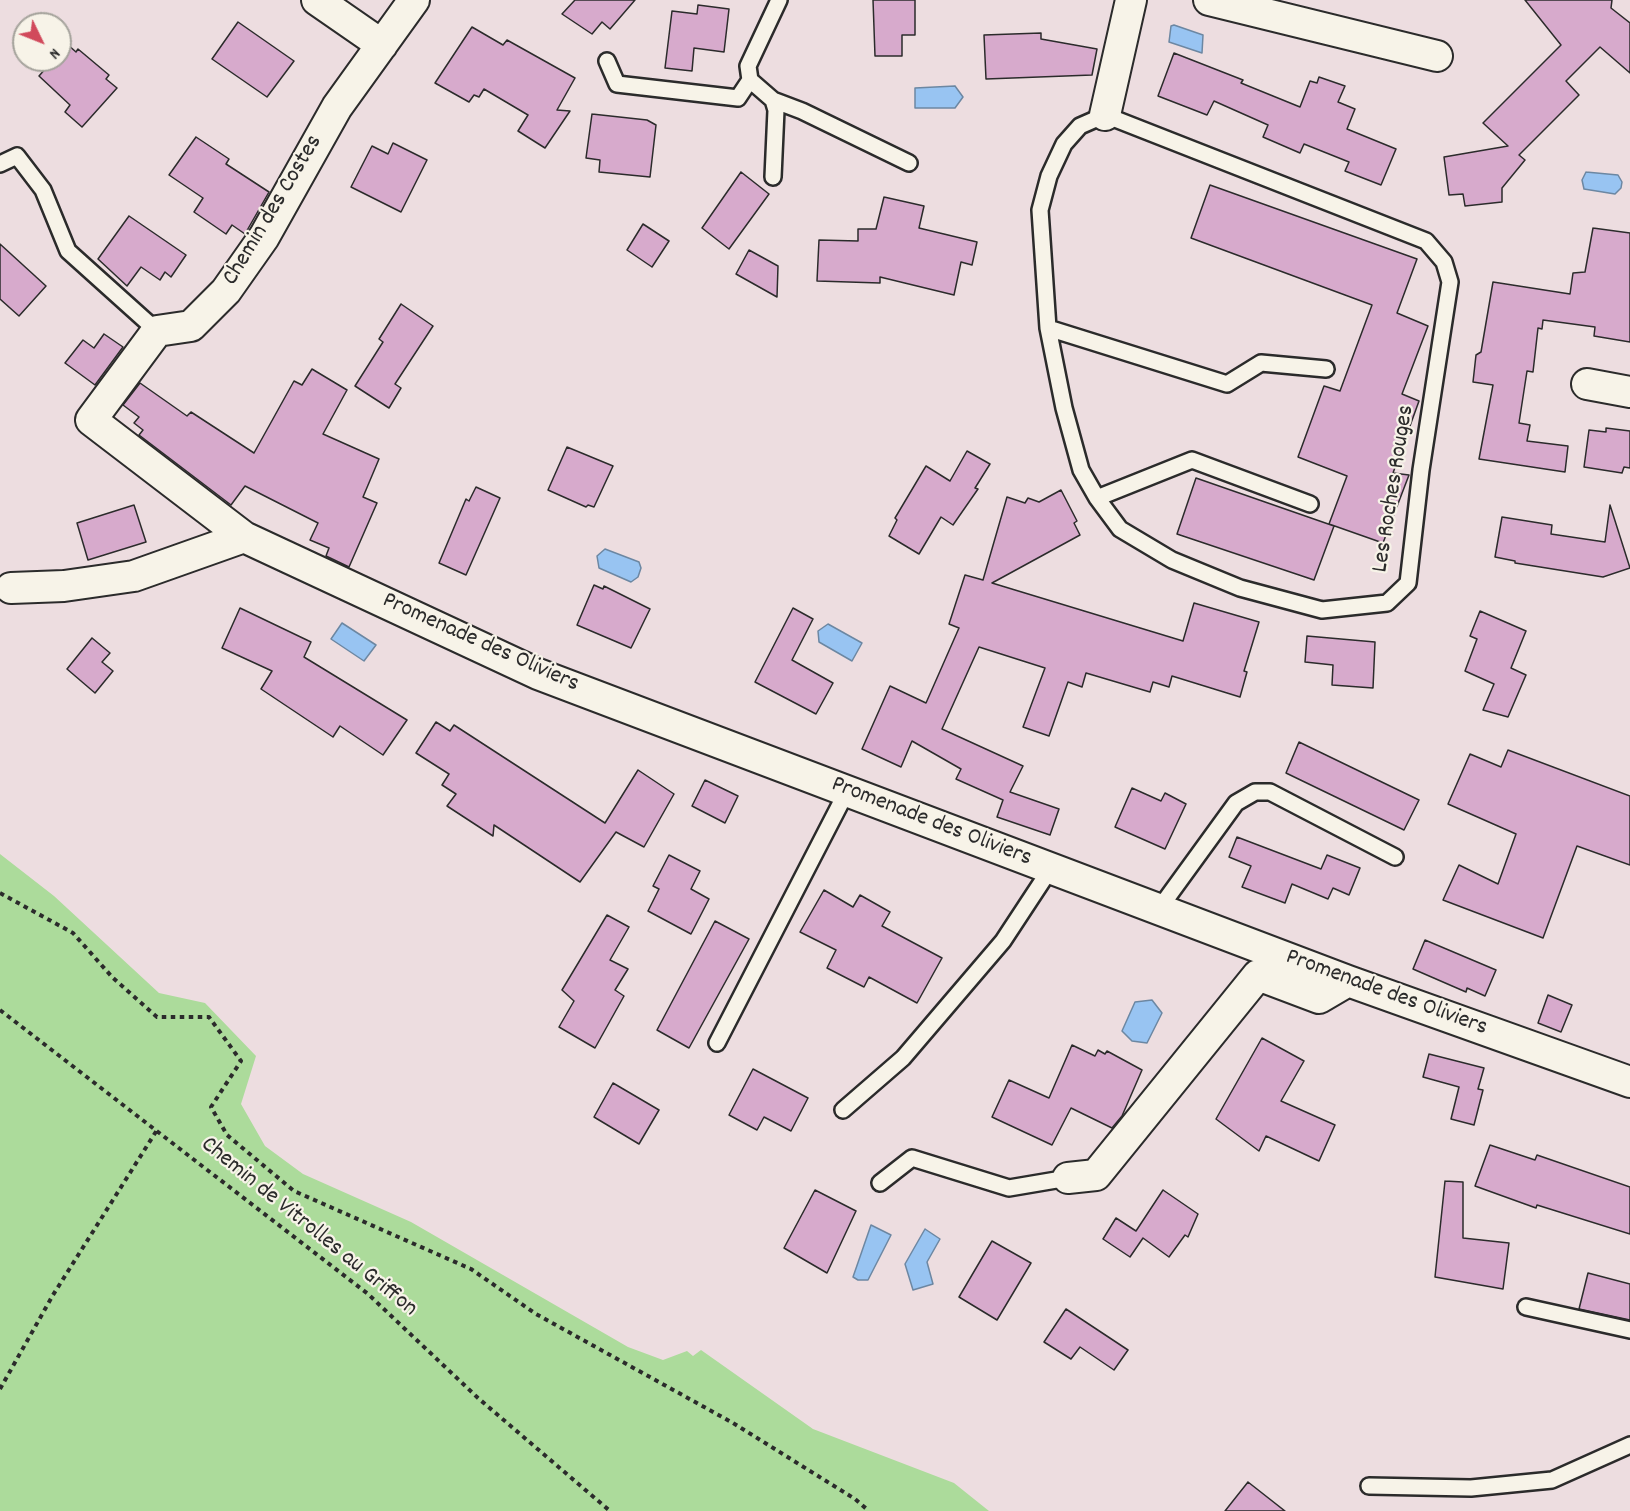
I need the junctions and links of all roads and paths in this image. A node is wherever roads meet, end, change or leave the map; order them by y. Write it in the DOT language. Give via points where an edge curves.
graph roads {
  1 [pos="317,0"];
  2 [pos="414,0"];
  3 [pos="779,0"];
  4 [pos="1131,0"];
  5 [pos="1209,0"];
  6 [pos="382,45"];
  7 [pos="1437,56"];
  8 [pos="607,61"];
  9 [pos="750,80"];
  10 [pos="773,100"];
  11 [pos="1105,116"];
  12 [pos="0,164"];
  13 [pos="909,164"];
  14 [pos="773,177"];
  15 [pos="1048,328"];
  16 [pos="158,331"];
  17 [pos="1326,369"];
  18 [pos="1587,384"];
  19 [pos="1630,392"];
  20 [pos="1097,498"];
  21 [pos="1310,504"];
  22 [pos="244,537"];
  23 [pos="11,588"];
  24 [pos="847,791"];
  25 [pos="1395,857"];
  26 [pos="1051,868"];
  27 [pos="0,893"];
  28 [pos="1159,909"];
  29 [pos="1348,981"];
  30 [pos="0,1010"];
  31 [pos="717,1043"];
  32 [pos="1630,1082"];
  33 [pos="843,1110"];
  34 [pos="157,1130"];
  35 [pos="1068,1178"];
  36 [pos="880,1183"];
  37 [pos="1526,1307"];
  38 [pos="1630,1330"];
  39 [pos="0,1389"];
  40 [pos="1630,1445"];
  41 [pos="1369,1486"];
  42 [pos="610,1511"];
  43 [pos="869,1511"];
  1 -- 6 [label="street"];
  2 -- 6 [label="street, Chemin des Costes"];
  3 -- 9 [label="lane" via="748,66"];
  4 -- 11 [label="street"];
  5 -- 7 [label="street"];
  6 -- 16 [label="street, Chemin des Costes" via="337,107 264,237 226,291 191,326"];
  8 -- 9 [label="lane" via="617,84 738,98"];
  9 -- 10 [label="lane"];
  10 -- 13 [label="lane"];
  10 -- 14 [label="lane"];
  11 -- 15 [label="lane, Les Roches Rouges" via="1080,126 1064,144 1049,176 1040,210"];
  11 -- 20 [label="lane, Les Roches Rouges" via="1426,241 1443,262 1450,282 1408,583 1387,603 1322,610 1240,588 1172,560 1120,529"];
  12 -- 16 [label="lane" via="16,156 43,190 68,251"];
  15 -- 17 [label="lane" via="1227,384 1261,363"];
  15 -- 20 [label="lane, Les Roches Rouges" via="1064,408 1082,470"];
  16 -- 22 [label="street" via="91,420"];
  18 -- 19 [label="street"];
  20 -- 21 [label="lane" via="1192,460"];
  22 -- 23 [label="street" via="134,576 63,586"];
  22 -- 24 [label="street, Promenade des Oliviers" via="538,674"];
  24 -- 26 [label="street, Promenade des Oliviers"];
  24 -- 31 [label="lane"];
  25 -- 28 [label="lane" via="1270,792 1255,792 1236,803"];
  26 -- 28 [label="street, Promenade des Oliviers"];
  26 -- 33 [label="lane" via="996,950 903,1058"];
  27 -- 43 [label="path" via="73,933 113,978 157,1017 209,1017 241,1061 211,1107 227,1135 294,1191 471,1269 536,1314 733,1423"];
  28 -- 29 [label="street, Promenade des Oliviers"];
  29 -- 32 [label="street, Promenade des Oliviers"];
  29 -- 35 [label="street" via="1319,998 1258,975 1096,1175"];
  30 -- 34 [label="path, Chemin de Vitrolles au Griffon"];
  34 -- 39 [label="path" via="53,1295"];
  34 -- 42 [label="path, Chemin de Vitrolles au Griffon" via="368,1294 478,1398"];
  35 -- 36 [label="lane" via="1009,1188 912,1158"];
  37 -- 38 [label="lane"];
  40 -- 41 [label="lane" via="1552,1480 1471,1488"];
}
